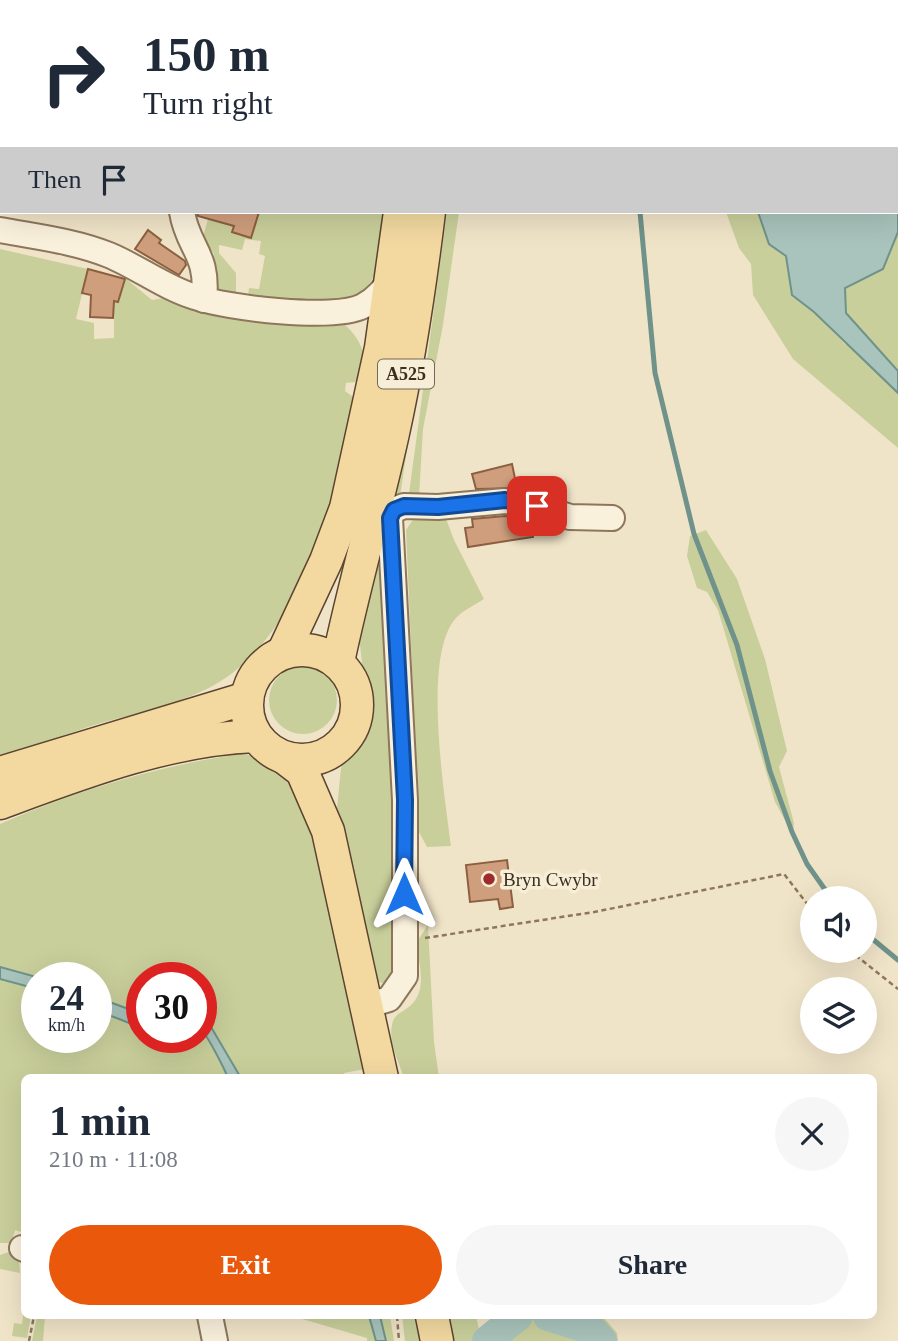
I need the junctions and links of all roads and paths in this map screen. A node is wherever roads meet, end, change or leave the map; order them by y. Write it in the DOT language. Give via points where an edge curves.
graph roads {
  1 [pos="183,214"];
  2 [pos="400,214"];
  3 [pos="429,214"];
  4 [pos="0,230"];
  5 [pos="393,276"];
  6 [pos="204,300"];
  7 [pos="344,312"];
  8 [pos="379,356"];
  9 [pos="612,519"];
  10 [pos="283,653"];
  11 [pos="338,662"];
  12 [pos="247,698"];
  13 [pos="256,736"];
  14 [pos="326,755"];
  15 [pos="285,758"];
  16 [pos="0,773"];
  17 [pos="0,803"];
  18 [pos="328,831"];
  19 [pos="800,895"];
  20 [pos="404,941"];
  21 [pos="865,963"];
  22 [pos="898,989"];
  23 [pos="366,1006"];
  24 [pos="381,1074"];
  25 [pos="33,1319"];
  26 [pos="211,1319"];
  27 [pos="397,1319"];
  28 [pos="433,1319"];
  29 [pos="29,1341"];
  30 [pos="215,1341"];
  31 [pos="400,1341"];
  32 [pos="437,1341"];
  1 -- 6 [label="street" via="206,277"];
  2 -- 5 [label="main road, A525"];
  3 -- 11 [label="main road, A525" via="408,365"];
  4 -- 6 [label="street" via="110,255"];
  5 -- 7 [label="street" via="379,295"];
  5 -- 8 [label="main road, A525"];
  6 -- 7 [label="street" via="236,308"];
  7 -- 8 [label="street" via="368,331"];
  8 -- 10 [label="main road, A525" via="346,508"];
  9 -- 20 [label="street" via="570,517 505,500 404,506 390,518 405,800"];
  10 -- 11 [label="main road" via="302,649"];
  10 -- 12 [label="main road" via="261,668"];
  11 -- 14 [label="main road" via="350,677 358,701 356,721 349,736"];
  12 -- 13 [label="main road" via="248,718"];
  12 -- 16 [label="main road"];
  13 -- 15 [label="main road"];
  13 -- 17 [label="main road" via="221,737 142,755"];
  14 -- 15 [label="main road" via="307,761"];
  14 -- 18 [label="main road"];
  15 -- 18 [label="main road" via="302,771"];
  18 -- 23 [label="main road"];
  19 -- 20 [label="path" via="784,874 594,912"];
  20 -- 23 [label="street" via="401,986 388,999"];
  21 -- 22 [label="path"];
  23 -- 24 [label="main road"];
  25 -- 29 [label="path"];
  26 -- 30 [label="street"];
  27 -- 31 [label="path"];
  28 -- 32 [label="main road"];
}
